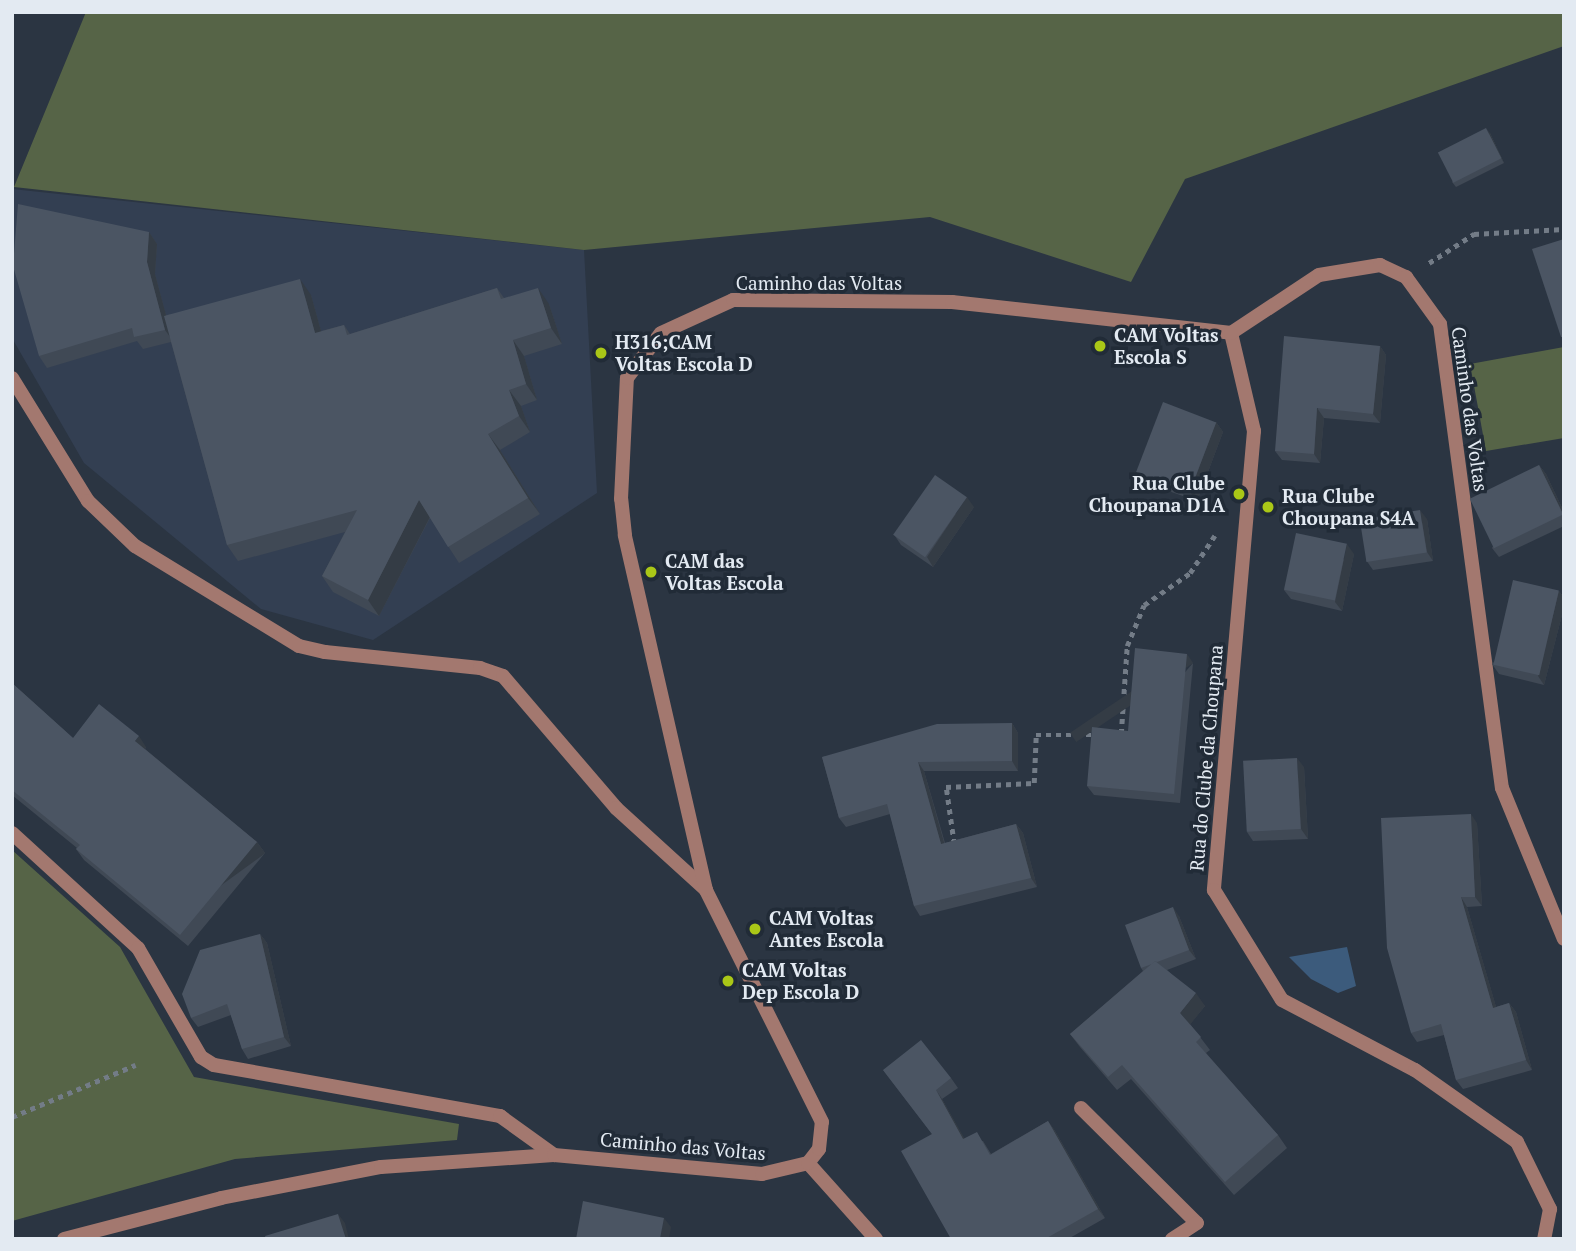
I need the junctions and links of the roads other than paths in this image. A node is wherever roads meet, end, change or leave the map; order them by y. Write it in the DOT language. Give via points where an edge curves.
graph roads {
  1 [pos="1231,333"];
  2 [pos="12,378"];
  3 [pos="12,833"];
  4 [pos="706,890"];
  5 [pos="1564,939"];
  6 [pos="1081,1108"];
  7 [pos="554,1154"];
  8 [pos="808,1163"];
  9 [pos="64,1239"];
  10 [pos="876,1239"];
  11 [pos="1172,1239"];
  12 [pos="1544,1239"];
  1 -- 4 [label="street, Caminho das Voltas" via="952,302 733,300 661,333 627,378 621,499 625,535"];
  1 -- 5 [label="street, Caminho das Voltas" via="1319,275 1380,265 1406,277 1440,324 1502,788"];
  1 -- 12 [label="street, Rua do Clube da Choupana" via="1254,431 1214,890 1282,1000 1415,1070 1517,1142 1550,1209"];
  2 -- 4 [label="street" via="88,501 135,546 299,646 480,668 503,676 616,808"];
  3 -- 7 [label="street" via="138,948 201,1058 214,1065 500,1116"];
  4 -- 8 [label="street, Caminho das Voltas" via="822,1122 824,1137"];
  6 -- 11 [label="street" via="1197,1223"];
  7 -- 8 [label="street, Caminho das Voltas" via="762,1174"];
  7 -- 9 [label="street, Caminho das Voltas" via="381,1167 221,1198"];
  8 -- 10 [label="street"];
}
